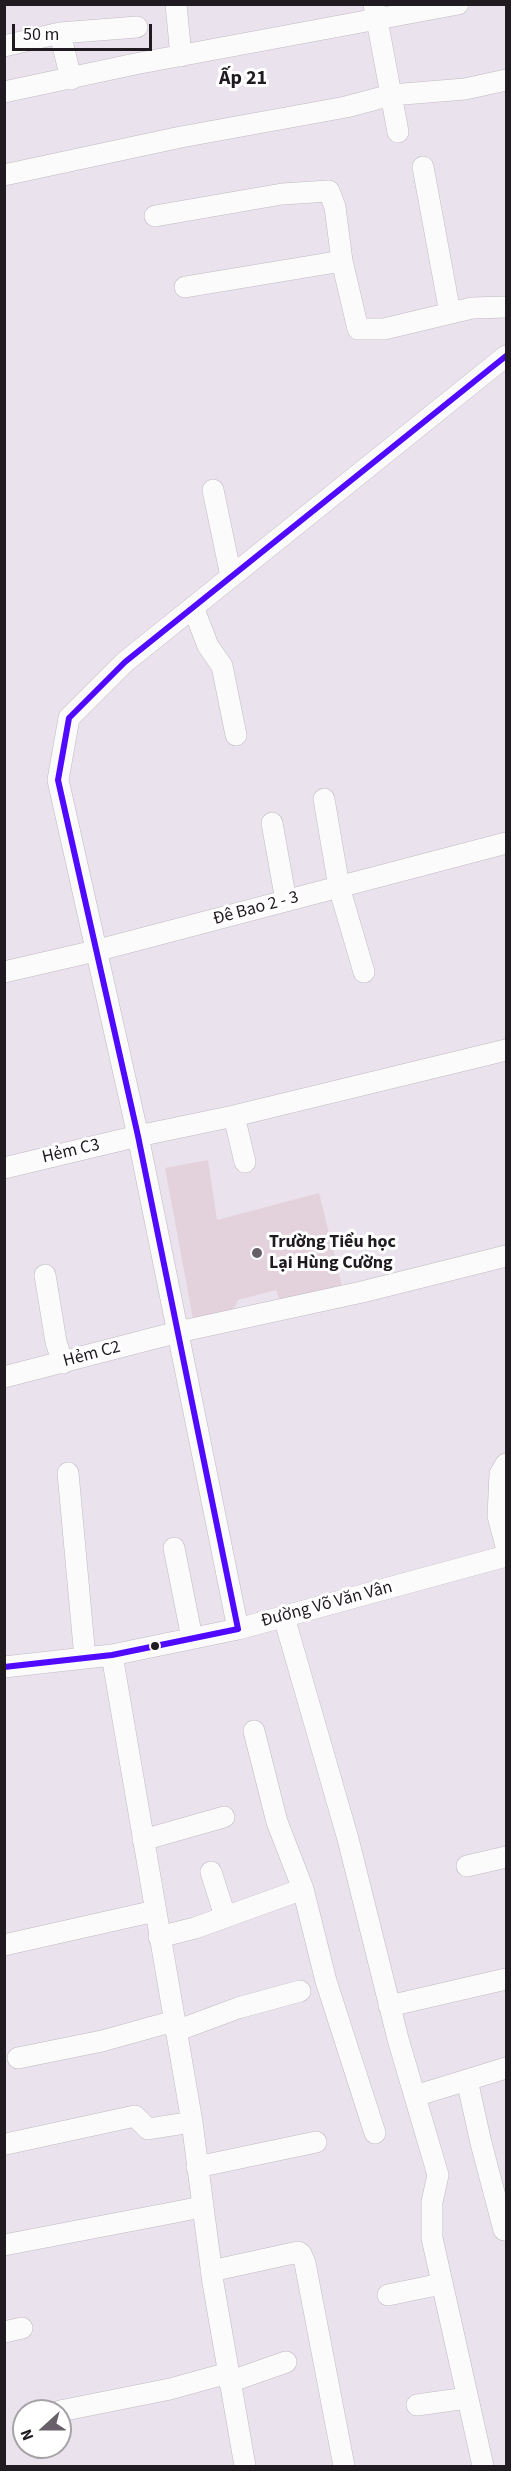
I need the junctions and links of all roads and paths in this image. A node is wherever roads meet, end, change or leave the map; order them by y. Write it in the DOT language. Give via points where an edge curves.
graph roads {
  1 [pos="176,4"];
  2 [pos="458,4"];
  3 [pos="376,12"];
  4 [pos="137,27"];
  5 [pos="60,33"];
  6 [pos="4,46"];
  7 [pos="182,56"];
  8 [pos="71,79"];
  9 [pos="507,80"];
  10 [pos="4,92"];
  11 [pos="392,95"];
  12 [pos="398,132"];
  13 [pos="423,167"];
  14 [pos="4,174"];
  15 [pos="155,216"];
  16 [pos="342,261"];
  17 [pos="184,287"];
  18 [pos="507,307"];
  19 [pos="450,313"];
  20 [pos="507,356"];
  21 [pos="213,490"];
  22 [pos="231,576"];
  23 [pos="193,607"];
  24 [pos="236,735"];
  25 [pos="324,799"];
  26 [pos="272,823"];
  27 [pos="507,843"];
  28 [pos="339,887"];
  29 [pos="286,901"];
  30 [pos="95,951"];
  31 [pos="4,972"];
  32 [pos="364,972"];
  33 [pos="507,1050"];
  34 [pos="234,1116"];
  35 [pos="138,1136"];
  36 [pos="245,1162"];
  37 [pos="4,1168"];
  38 [pos="507,1256"];
  39 [pos="45,1275"];
  40 [pos="178,1332"];
  41 [pos="63,1363"];
  42 [pos="4,1377"];
  43 [pos="507,1464"];
  44 [pos="68,1473"];
  45 [pos="507,1546"];
  46 [pos="174,1548"];
  47 [pos="507,1556"];
  48 [pos="284,1617"];
  49 [pos="238,1629"];
  50 [pos="192,1638"];
  51 [pos="112,1655"];
  52 [pos="85,1658"];
  53 [pos="4,1667"];
  54 [pos="254,1731"];
  55 [pos="224,1817"];
  56 [pos="143,1840"];
  57 [pos="507,1857"];
  58 [pos="467,1866"];
  59 [pos="211,1872"];
  60 [pos="303,1889"];
  61 [pos="155,1911"];
  62 [pos="225,1916"];
  63 [pos="159,1937"];
  64 [pos="4,1945"];
  65 [pos="507,1980"];
  66 [pos="300,1991"];
  67 [pos="390,2006"];
  68 [pos="175,2026"];
  69 [pos="18,2058"];
  70 [pos="507,2068"];
  71 [pos="467,2080"];
  72 [pos="415,2096"];
  73 [pos="192,2122"];
  74 [pos="375,2133"];
  75 [pos="316,2142"];
  76 [pos="6,2144"];
  77 [pos="197,2167"];
  78 [pos="202,2207"];
  79 [pos="504,2230"];
  80 [pos="4,2245"];
  81 [pos="211,2271"];
  82 [pos="441,2284"];
  83 [pos="388,2295"];
  84 [pos="286,2362"];
  85 [pos="228,2377"];
  86 [pos="467,2398"];
  87 [pos="417,2405"];
  88 [pos="72,2409"];
  89 [pos="244,2466"];
  90 [pos="344,2466"];
  91 [pos="483,2466"];
  1 -- 7 [label="street"];
  2 -- 3 [label="street"];
  3 -- 7 [label="street"];
  3 -- 11 [label="street"];
  4 -- 5 [label="street"];
  5 -- 6 [label="street"];
  5 -- 8 [label="street"];
  7 -- 8 [label="street"];
  8 -- 10 [label="street"];
  9 -- 11 [label="street" via="465,90"];
  11 -- 12 [label="street"];
  11 -- 14 [label="street"];
  13 -- 19 [label="street"];
  15 -- 16 [label="street" via="282,194 329,191"];
  16 -- 17 [label="street"];
  16 -- 19 [label="street" via="358,329 384,328"];
  18 -- 19 [label="street"];
  20 -- 22 [label="street"];
  21 -- 22 [label="street"];
  22 -- 23 [label="street"];
  23 -- 24 [label="street" via="208,646 222,666"];
  23 -- 30 [label="street" via="124,663 69,718 58,780"];
  25 -- 28 [label="street"];
  26 -- 29 [label="street"];
  27 -- 28 [label="street, Đê Bao 2 - 3"];
  28 -- 29 [label="street, Đê Bao 2 - 3"];
  28 -- 32 [label="street"];
  29 -- 30 [label="street, Đê Bao 2 - 3"];
  30 -- 31 [label="street, Đê Bao 2 - 3"];
  30 -- 35 [label="street"];
  33 -- 34 [label="street, Hẻm C3"];
  34 -- 35 [label="street, Hẻm C3"];
  34 -- 36 [label="street"];
  35 -- 37 [label="street, Hẻm C3"];
  35 -- 40 [label="street"];
  38 -- 40 [label="street, Hẻm C2"];
  39 -- 41 [label="street"];
  40 -- 41 [label="street, Hẻm C2"];
  40 -- 49 [label="street"];
  41 -- 42 [label="street, Hẻm C2"];
  43 -- 45 [label="street" via="500,1474 498,1516"];
  44 -- 52 [label="street"];
  46 -- 50 [label="street"];
  47 -- 48 [label="street, Đường Võ Văn Vân"];
  48 -- 49 [label="street, Đường Võ Văn Vân"];
  48 -- 67 [label="street" via="348,1839"];
  49 -- 50 [label="street, Đường Võ Văn Vân"];
  50 -- 51 [label="street, Đường Võ Văn Vân"];
  51 -- 52 [label="street, Đường Võ Văn Vân"];
  51 -- 56 [label="street"];
  52 -- 53 [label="street, Đường Võ Văn Vân"];
  54 -- 60 [label="street" via="277,1822"];
  55 -- 56 [label="street"];
  56 -- 61 [label="street"];
  57 -- 58 [label="street"];
  59 -- 62 [label="street"];
  60 -- 62 [label="street"];
  60 -- 74 [label="street" via="326,1982"];
  61 -- 63 [label="street"];
  61 -- 64 [label="street"];
  62 -- 63 [label="street"];
  63 -- 68 [label="street"];
  65 -- 67 [label="street"];
  66 -- 68 [label="street"];
  67 -- 72 [label="street"];
  68 -- 69 [label="street"];
  68 -- 73 [label="street"];
  70 -- 71 [label="street"];
  71 -- 72 [label="street"];
  71 -- 79 [label="street"];
  72 -- 82 [label="street" via="438,2175 432,2202 432,2238"];
  73 -- 76 [label="street" via="148,2129 135,2116"];
  73 -- 77 [label="street"];
  75 -- 77 [label="street"];
  77 -- 78 [label="street"];
  78 -- 80 [label="street"];
  78 -- 81 [label="street"];
  81 -- 85 [label="street"];
  81 -- 90 [label="street" via="301,2254"];
  82 -- 83 [label="street"];
  82 -- 86 [label="street"];
  84 -- 85 [label="street"];
  85 -- 88 [label="street"];
  85 -- 89 [label="street"];
  86 -- 87 [label="street"];
  86 -- 91 [label="street"];
}
